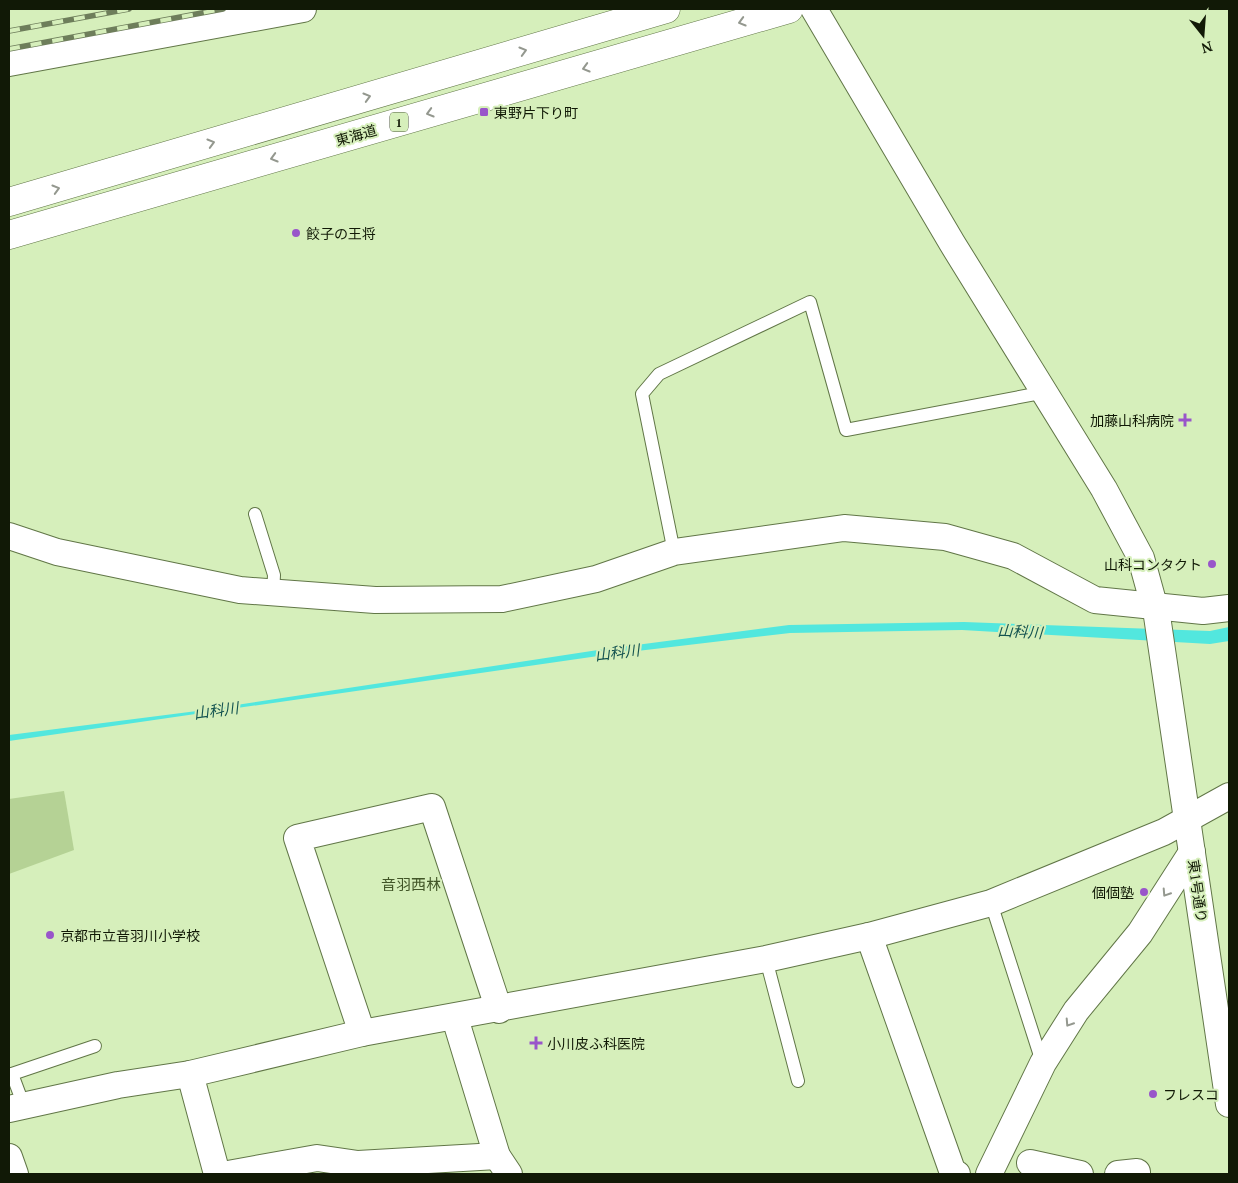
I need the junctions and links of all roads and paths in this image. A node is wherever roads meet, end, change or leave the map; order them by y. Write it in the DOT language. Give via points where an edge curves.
graph roads {
  1 [pos="303,9"];
  2 [pos="666,9"];
  3 [pos="789,9"];
  4 [pos="814,9"];
  5 [pos="9,63"];
  6 [pos="9,202"];
  7 [pos="9,235"];
  8 [pos="1046,392"];
  9 [pos="255,514"];
  10 [pos="9,536"];
  11 [pos="674,552"];
  12 [pos="273,592"];
  13 [pos="1229,608"];
  14 [pos="1156,611"];
  15 [pos="1229,796"];
  16 [pos="1186,820"];
  17 [pos="1192,852"];
  18 [pos="991,903"];
  19 [pos="869,936"];
  20 [pos="766,959"];
  21 [pos="499,1010"];
  22 [pos="456,1018"];
  23 [pos="362,1033"];
  24 [pos="94,1046"];
  25 [pos="1043,1064"];
  26 [pos="190,1074"];
  27 [pos="10,1075"];
  28 [pos="798,1081"];
  29 [pos="1229,1104"];
  30 [pos="16,1107"];
  31 [pos="9,1157"];
  32 [pos="503,1165"];
  33 [pos="994,1165"];
  34 [pos="1031,1169"];
  35 [pos="15,1174"];
  36 [pos="217,1174"];
  37 [pos="228,1174"];
  38 [pos="957,1174"];
  39 [pos="1080,1174"];
  40 [pos="1118,1174"];
  41 [pos="1137,1174"];
  1 -- 5 [label="street"];
  6 -- 2 [label="highway, one-way"];
  3 -- 7 [label="highway, 東海道 / 1, one-way"];
  4 -- 8 [label="street, 東1号通り" via="952,242"];
  8 -- 11 [label="lane" via="846,430 810,302 659,374 642,394"];
  8 -- 14 [label="street, 東1号通り" via="1141,558"];
  9 -- 12 [label="lane" via="274,575"];
  10 -- 12 [label="street" via="57,552 240,590"];
  11 -- 12 [label="street" via="596,579 502,599 375,600"];
  11 -- 14 [label="street" via="844,528 945,537 1013,556 1095,600"];
  13 -- 14 [label="street"];
  14 -- 16 [label="street, 東1号通り"];
  15 -- 16 [label="street"];
  16 -- 17 [label="street, 東1号通り"];
  16 -- 18 [label="street"];
  17 -- 25 [label="street, one-way" via="1140,933 1076,1011"];
  17 -- 29 [label="street, 東1号通り"];
  18 -- 19 [label="street"];
  18 -- 25 [label="lane"];
  19 -- 20 [label="street"];
  19 -- 38 [label="street" via="953,1173"];
  20 -- 21 [label="street"];
  20 -- 28 [label="lane"];
  21 -- 22 [label="street"];
  21 -- 23 [label="street" via="432,807 297,838"];
  22 -- 23 [label="street"];
  22 -- 32 [label="street"];
  23 -- 26 [label="street"];
  24 -- 27 [label="lane"];
  25 -- 33 [label="street"];
  26 -- 30 [label="street" via="118,1085"];
  26 -- 36 [label="street"];
  27 -- 30 [label="lane"];
  31 -- 35 [label="street"];
  32 -- 37 [label="street" via="358,1164 317,1158"];
  33 -- 34 [label="street"];
  34 -- 39 [label="street"];
  40 -- 41 [label="street"];
}
